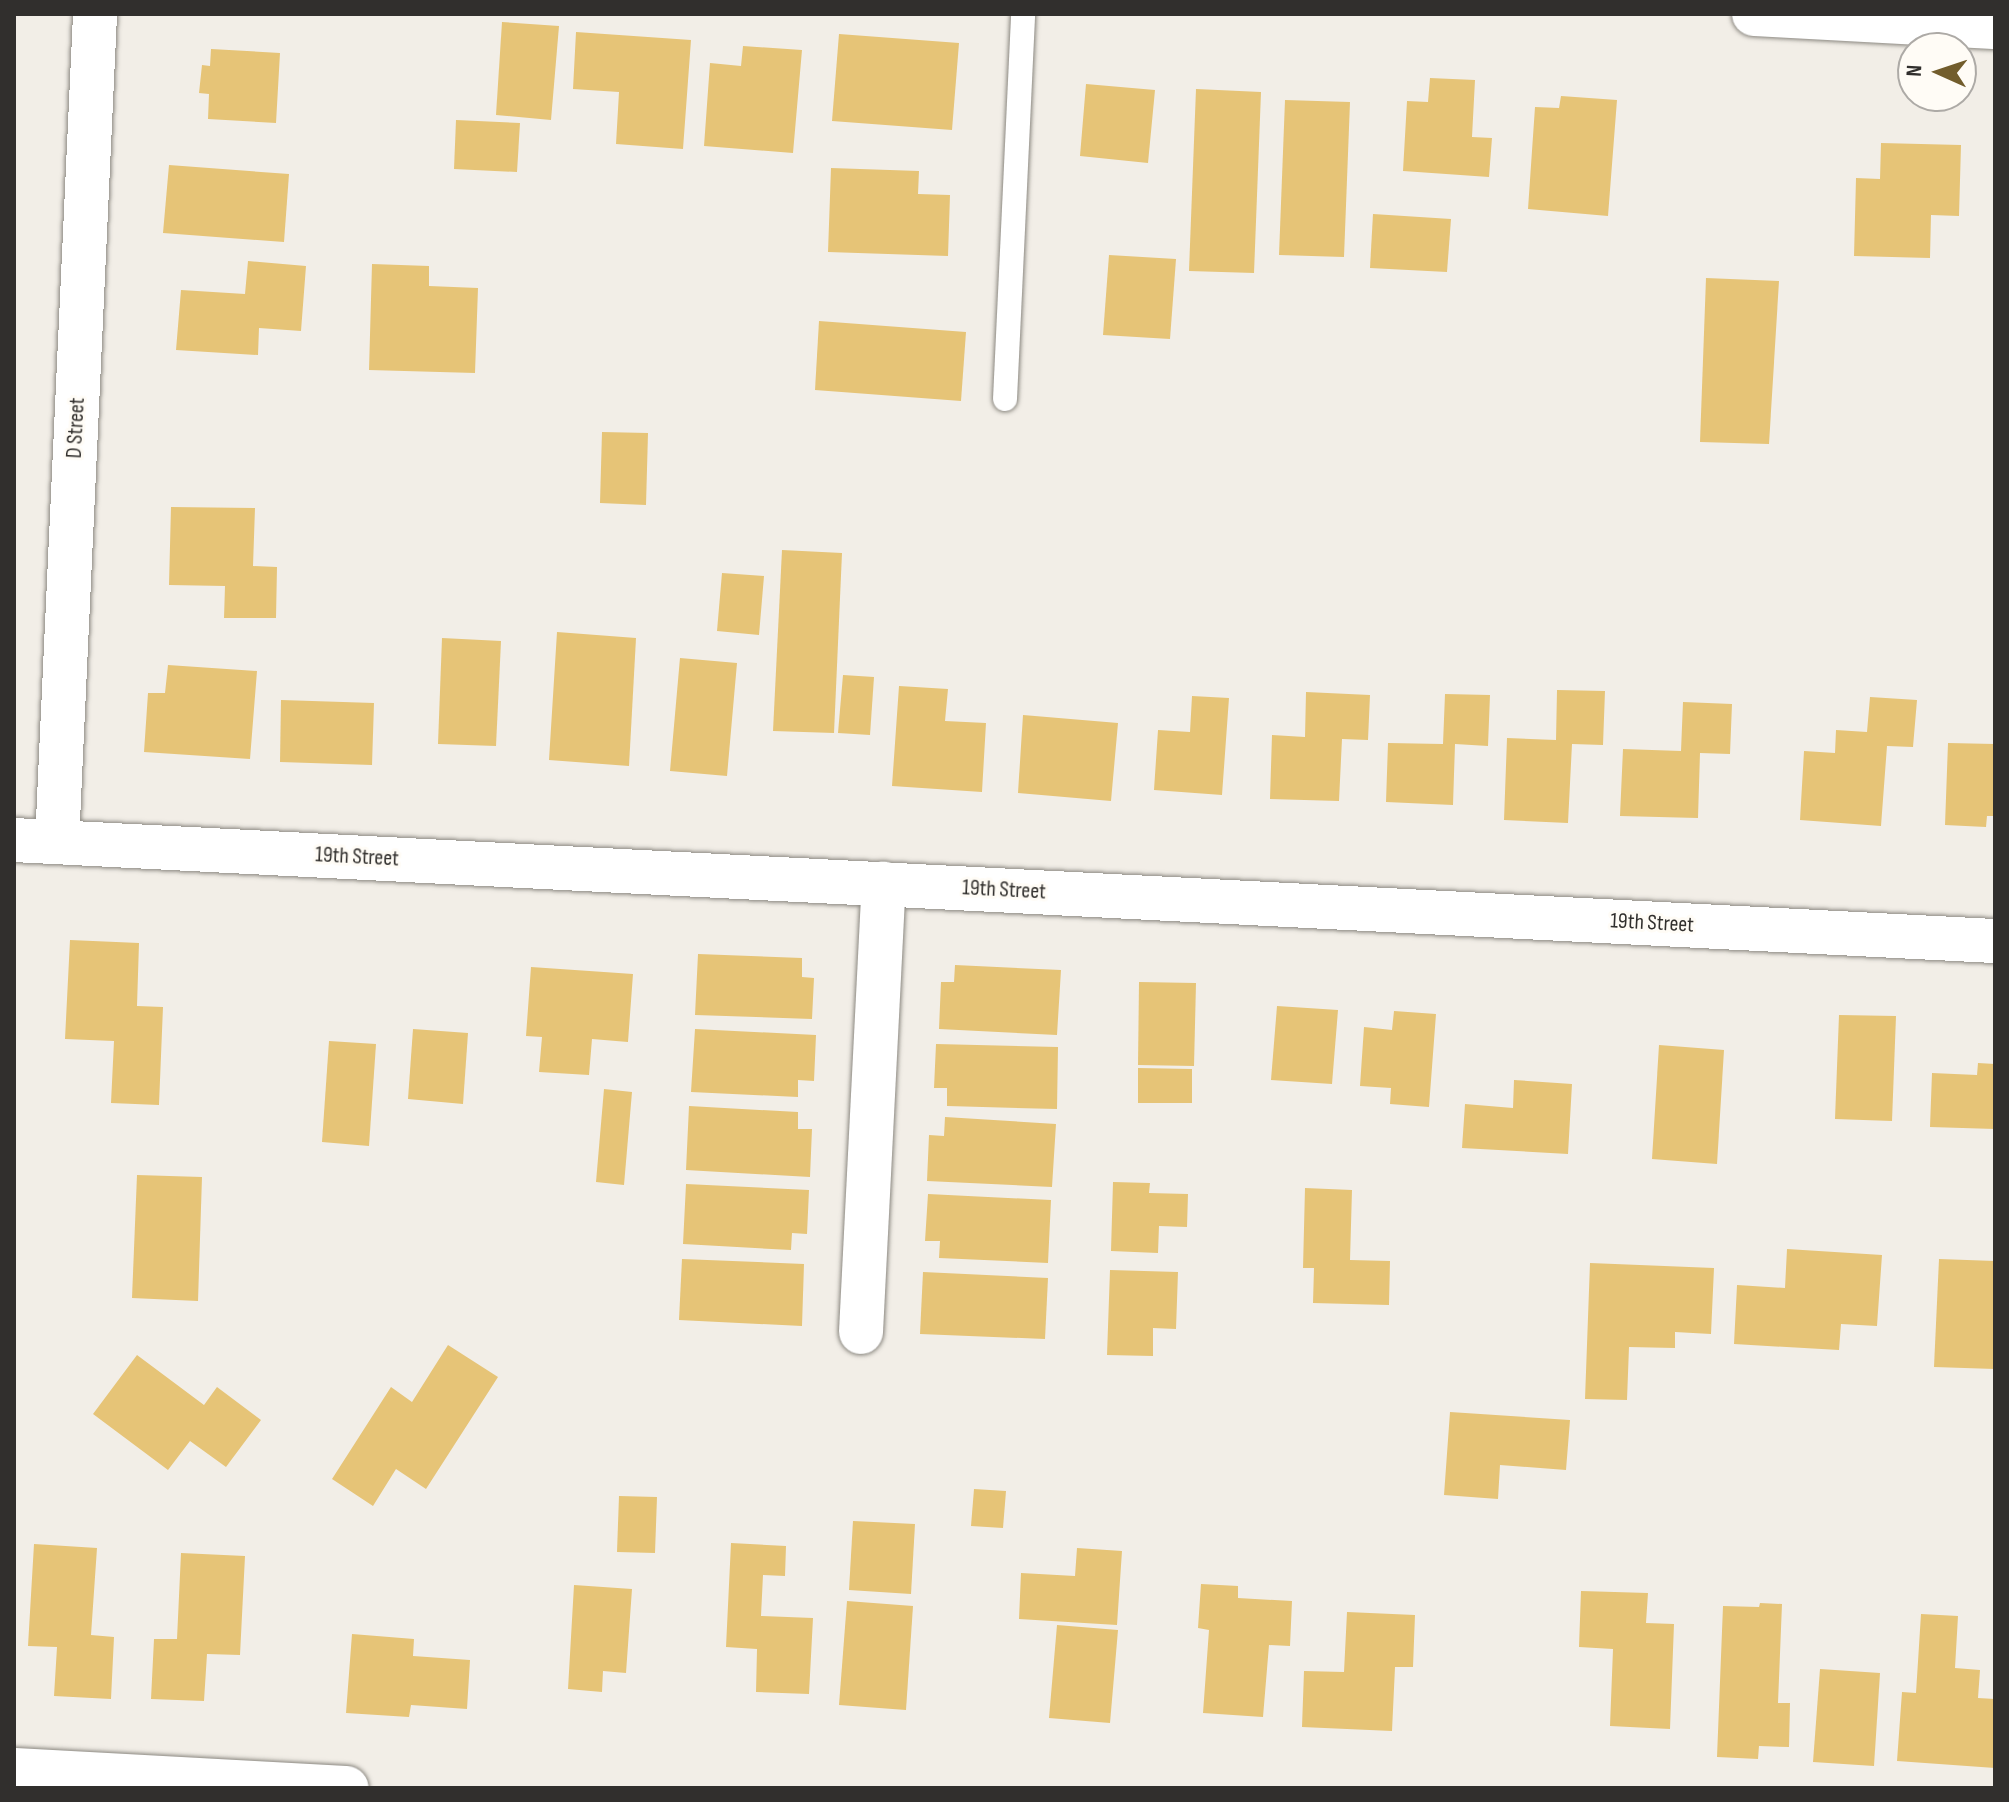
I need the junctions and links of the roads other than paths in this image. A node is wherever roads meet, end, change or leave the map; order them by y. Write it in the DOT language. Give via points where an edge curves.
graph roads {
  1 [pos="95,14"];
  2 [pos="1023,14"];
  3 [pos="1754,14"];
  4 [pos="1995,27"];
  5 [pos="1005,399"];
  6 [pos="14,840"];
  7 [pos="57,842"];
  8 [pos="884,884"];
  9 [pos="1995,941"];
  10 [pos="861,1332"];
  11 [pos="14,1770"];
  12 [pos="347,1788"];
  1 -- 7 [label="street, D Street"];
  2 -- 5 [label="lane"];
  3 -- 4 [label="street"];
  6 -- 7 [label="street, 19th Street"];
  7 -- 8 [label="street, 19th Street"];
  8 -- 9 [label="street, 19th Street"];
  8 -- 10 [label="street"];
  11 -- 12 [label="street"];
}
